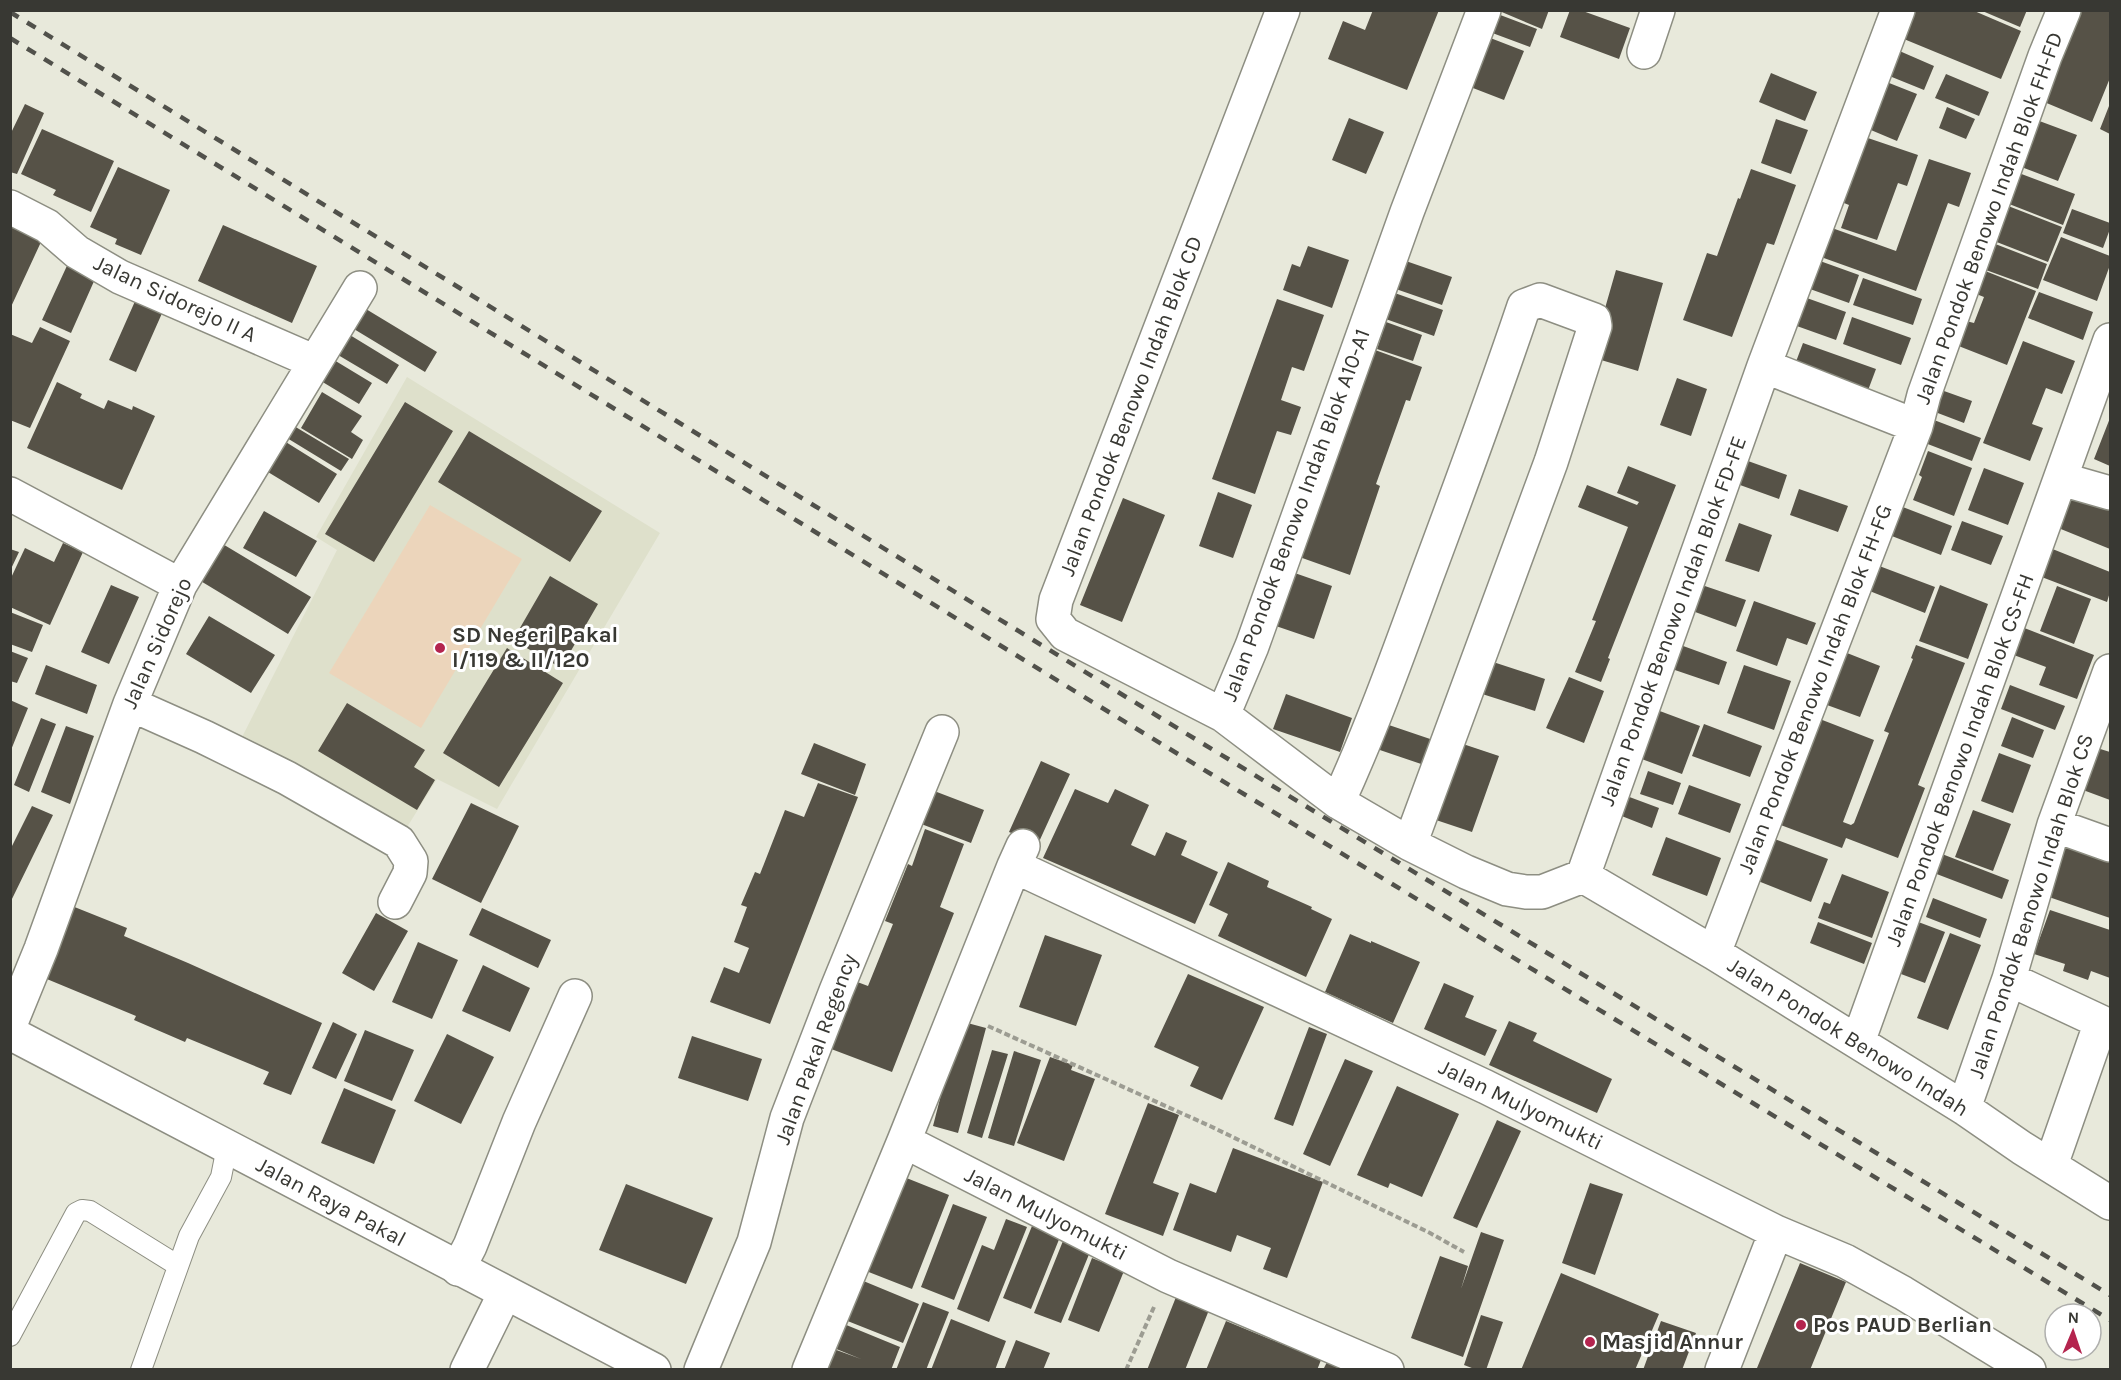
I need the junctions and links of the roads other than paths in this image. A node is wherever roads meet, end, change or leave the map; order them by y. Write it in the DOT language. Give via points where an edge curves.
graph roads {
  1 [pos="1283,10"];
  2 [pos="1484,10"];
  3 [pos="1658,10"];
  4 [pos="1898,10"];
  5 [pos="2064,10"];
  6 [pos="1644,52"];
  7 [pos="10,207"];
  8 [pos="360,288"];
  9 [pos="2110,340"];
  10 [pos="315,362"];
  11 [pos="1764,366"];
  12 [pos="1916,426"];
  13 [pos="2061,479"];
  14 [pos="2110,493"];
  15 [pos="10,494"];
  16 [pos="180,585"];
  17 [pos="2110,671"];
  18 [pos="130,704"];
  19 [pos="1223,715"];
  20 [pos="942,732"];
  21 [pos="1338,802"];
  22 [pos="2054,825"];
  23 [pos="1410,844"];
  24 [pos="2110,845"];
  25 [pos="1583,876"];
  26 [pos="395,902"];
  27 [pos="1714,953"];
  28 [pos="2009,979"];
  29 [pos="575,996"];
  30 [pos="2106,1024"];
  31 [pos="10,1025"];
  32 [pos="10,1033"];
  33 [pos="1858,1042"];
  34 [pos="1964,1108"];
  35 [pos="904,1141"];
  36 [pos="224,1162"];
  37 [pos="2051,1165"];
  38 [pos="2110,1203"];
  39 [pos="1776,1232"];
  40 [pos="177,1265"];
  41 [pos="458,1269"];
  42 [pos="505,1293"];
  43 [pos="10,1336"];
  44 [pos="2024,1366"];
  45 [pos="141,1370"];
  46 [pos="467,1370"];
  47 [pos="654,1370"];
  48 [pos="701,1370"];
  49 [pos="809,1370"];
  50 [pos="1387,1370"];
  51 [pos="1722,1370"];
  1 -- 19 [label="street, Jalan Pondok Benowo Indah Blok CD" via="1056,600 1053,619 1065,634"];
  2 -- 19 [label="street, Jalan Pondok Benowo Indah Blok A10-A1"];
  3 -- 6 [label="street"];
  4 -- 11 [label="street, Jalan Pondok Benowo Indah Blok FD-FE"];
  5 -- 12 [label="street, Jalan Pondok Benowo Indah Blok FH-FD"];
  7 -- 10 [label="street, Jalan Sidorejo II A" via="47,226 77,252 120,277"];
  8 -- 10 [label="street, Jalan Sidorejo"];
  9 -- 13 [label="street, Jalan Pondok Benowo Indah Blok CS-FH"];
  10 -- 16 [label="street, Jalan Sidorejo"];
  11 -- 12 [label="street"];
  11 -- 25 [label="street, Jalan Pondok Benowo Indah Blok FD-FE"];
  12 -- 27 [label="street, Jalan Pondok Benowo Indah Blok FH-FG"];
  13 -- 14 [label="street"];
  13 -- 33 [label="street, Jalan Pondok Benowo Indah Blok CS-FH"];
  15 -- 16 [label="street"];
  16 -- 18 [label="street, Jalan Sidorejo"];
  17 -- 22 [label="street, Jalan Pondok Benowo Indah Blok CS"];
  18 -- 26 [label="street" via="286,778 399,842 411,861 410,873"];
  18 -- 31 [label="street, Jalan Sidorejo"];
  19 -- 21 [label="street, Jalan Pondok Benowo Indah Blok A10-A1"];
  20 -- 48 [label="street, Jalan Pakal Regency" via="787,1118 754,1242"];
  21 -- 23 [label="street, Jalan Pondok Benowo Indah Blok A10-A1"];
  21 -- 23 [label="street" via="1408,627 1524,306 1540,300 1594,320 1551,462"];
  22 -- 24 [label="street"];
  22 -- 28 [label="street, Jalan Pondok Benowo Indah Blok CS"];
  23 -- 25 [label="street, Jalan Pondok Benowo Indah Blok A10-A1" via="1507,889 1542,891"];
  25 -- 27 [label="street, Jalan Pondok Benowo Indah"];
  27 -- 33 [label="street, Jalan Pondok Benowo Indah"];
  28 -- 30 [label="street"];
  28 -- 34 [label="street, Jalan Pondok Benowo Indah Blok CS"];
  29 -- 41 [label="street"];
  30 -- 37 [label="street"];
  32 -- 36 [label="street, Jalan Raya Pakal"];
  33 -- 34 [label="street, Jalan Pondok Benowo Indah"];
  34 -- 37 [label="street, Jalan Pondok Benowo Indah"];
  35 -- 39 [label="street, Jalan Mulyomukti" via="1019,856"];
  35 -- 49 [label="street, Jalan Mulyomukti"];
  35 -- 50 [label="street, Jalan Mulyomukti" via="1168,1276"];
  36 -- 40 [label="lane"];
  36 -- 41 [label="street, Jalan Raya Pakal"];
  37 -- 38 [label="street, Jalan Pondok Benowo Indah"];
  39 -- 44 [label="street, Jalan Mulyomukti" via="1854,1266"];
  39 -- 51 [label="street"];
  40 -- 43 [label="lane" via="90,1211 82,1210 76,1213"];
  40 -- 45 [label="lane"];
  41 -- 42 [label="street, Jalan Raya Pakal"];
  42 -- 46 [label="street"];
  42 -- 47 [label="street, Jalan Raya Pakal"];
}
